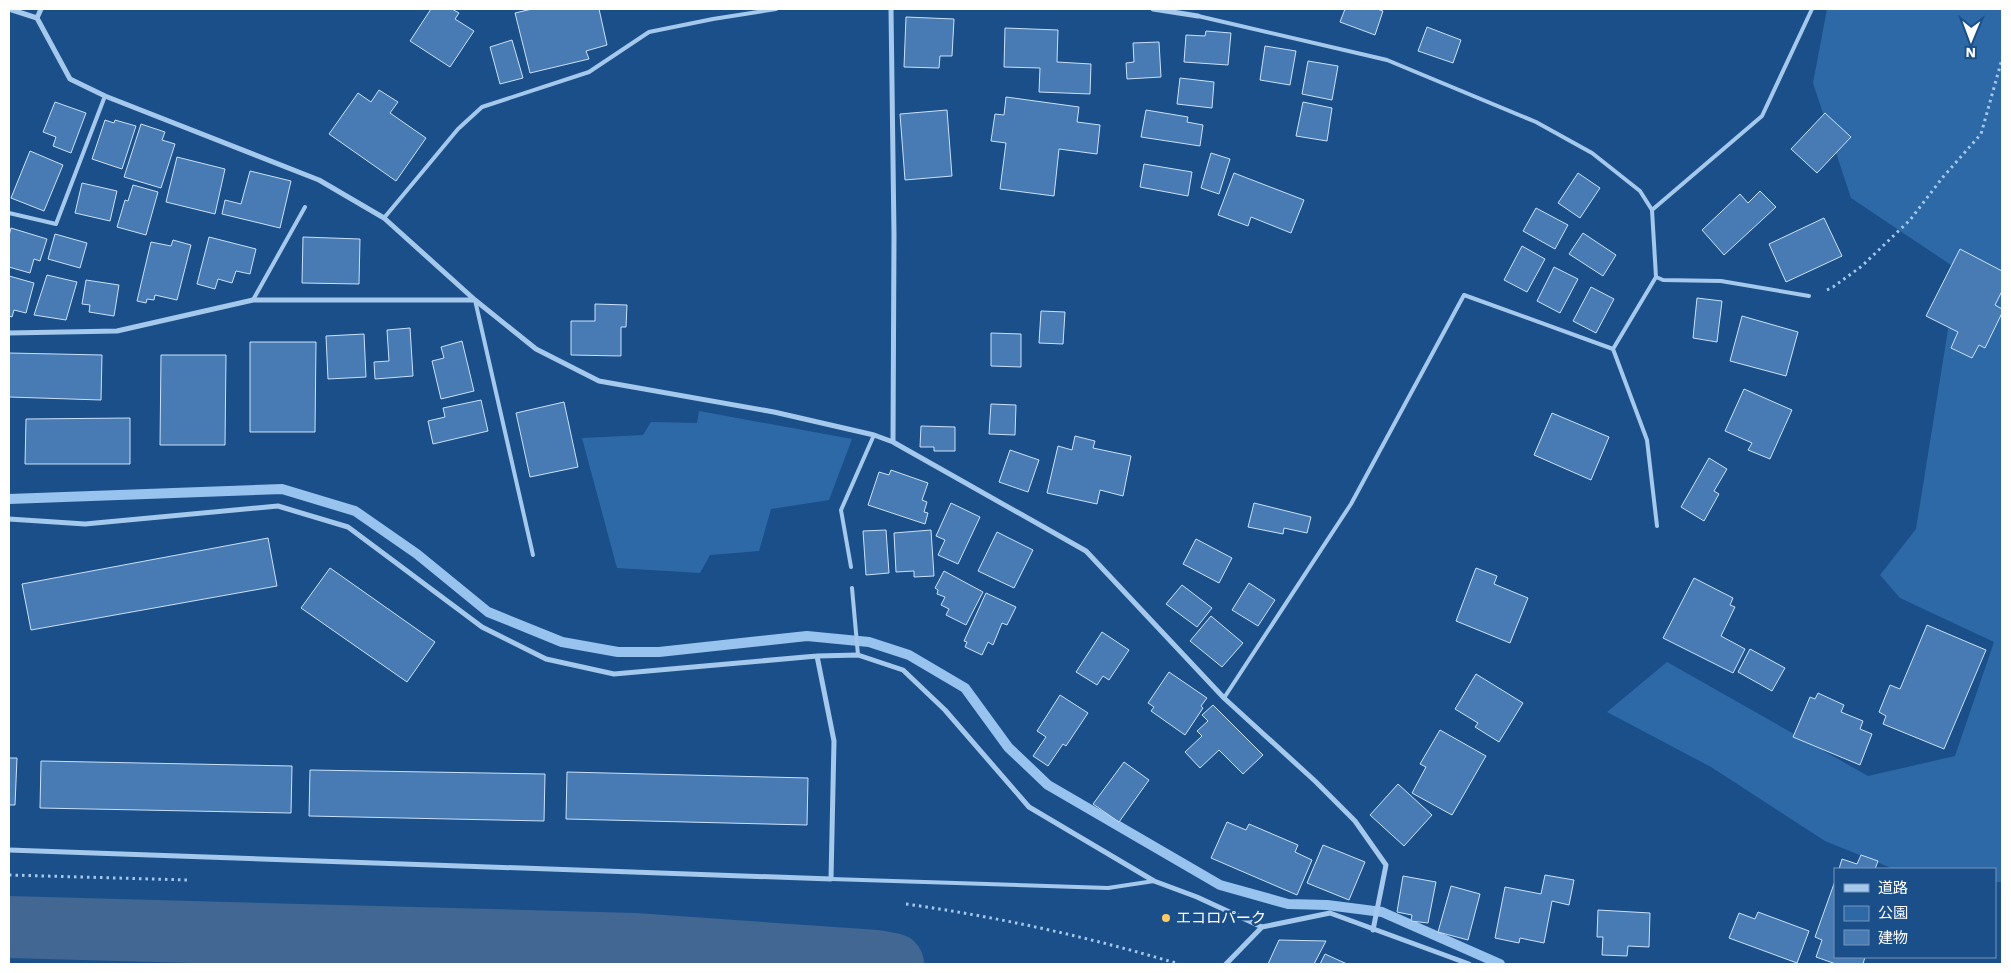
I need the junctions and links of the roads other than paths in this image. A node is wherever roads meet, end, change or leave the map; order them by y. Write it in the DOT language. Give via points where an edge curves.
graph roads {
  1 [pos="9,9"];
  2 [pos="42,9"];
  3 [pos="776,9"];
  4 [pos="890,9"];
  5 [pos="1153,9"];
  6 [pos="1812,9"];
  7 [pos="1198,16"];
  8 [pos="37,18"];
  9 [pos="104,96"];
  10 [pos="305,207"];
  11 [pos="1652,210"];
  12 [pos="9,212"];
  13 [pos="384,218"];
  14 [pos="1656,277"];
  15 [pos="1809,296"];
  16 [pos="253,300"];
  17 [pos="475,300"];
  18 [pos="9,333"];
  19 [pos="1613,349"];
  20 [pos="874,434"];
  21 [pos="893,442"];
  22 [pos="9,519"];
  23 [pos="1657,526"];
  24 [pos="533,555"];
  25 [pos="851,567"];
  26 [pos="852,588"];
  27 [pos="858,654"];
  28 [pos="817,656"];
  29 [pos="1224,698"];
  30 [pos="9,850"];
  31 [pos="831,879"];
  32 [pos="1154,881"];
  33 [pos="1262,927"];
  34 [pos="1373,930"];
  35 [pos="1226,964"];
  36 [pos="1469,964"];
  1 -- 8 [label="street"];
  2 -- 8 [label="street"];
  3 -- 13 [label="lane" via="649,32 589,72 482,107 458,128"];
  4 -- 21 [label="street"];
  5 -- 7 [label="street"];
  6 -- 11 [label="lane" via="1762,116"];
  7 -- 11 [label="lane" via="1387,60 1527,119 1592,153 1640,191"];
  8 -- 9 [label="street" via="70,79"];
  9 -- 12 [label="lane" via="56,224"];
  9 -- 13 [label="street" via="319,180"];
  10 -- 16 [label="lane"];
  11 -- 14 [label="lane"];
  13 -- 17 [label="street"];
  14 -- 15 [label="lane" via="1663,280 1721,281"];
  14 -- 19 [label="lane"];
  16 -- 17 [label="street"];
  16 -- 18 [label="street" via="117,331"];
  17 -- 20 [label="street" via="536,349 599,382 774,412"];
  17 -- 24 [label="lane"];
  19 -- 23 [label="lane" via="1648,440"];
  19 -- 29 [label="lane" via="1464,296 1351,504"];
  20 -- 21 [label="street"];
  20 -- 25 [label="lane" via="841,510"];
  21 -- 29 [label="street" via="1086,551"];
  22 -- 28 [label="street" via="85,524 278,506 348,527 482,627 546,659 614,674"];
  26 -- 27 [label="lane"];
  27 -- 28 [label="street"];
  27 -- 32 [label="street" via="903,670 945,710 1029,807"];
  28 -- 31 [label="street" via="834,741"];
  29 -- 34 [label="street" via="1355,821 1386,865"];
  30 -- 31 [label="street"];
  31 -- 32 [label="lane" via="1108,888"];
  32 -- 33 [label="street"];
  33 -- 34 [label="street" via="1330,913"];
  33 -- 35 [label="street"];
  34 -- 36 [label="street"];
}
